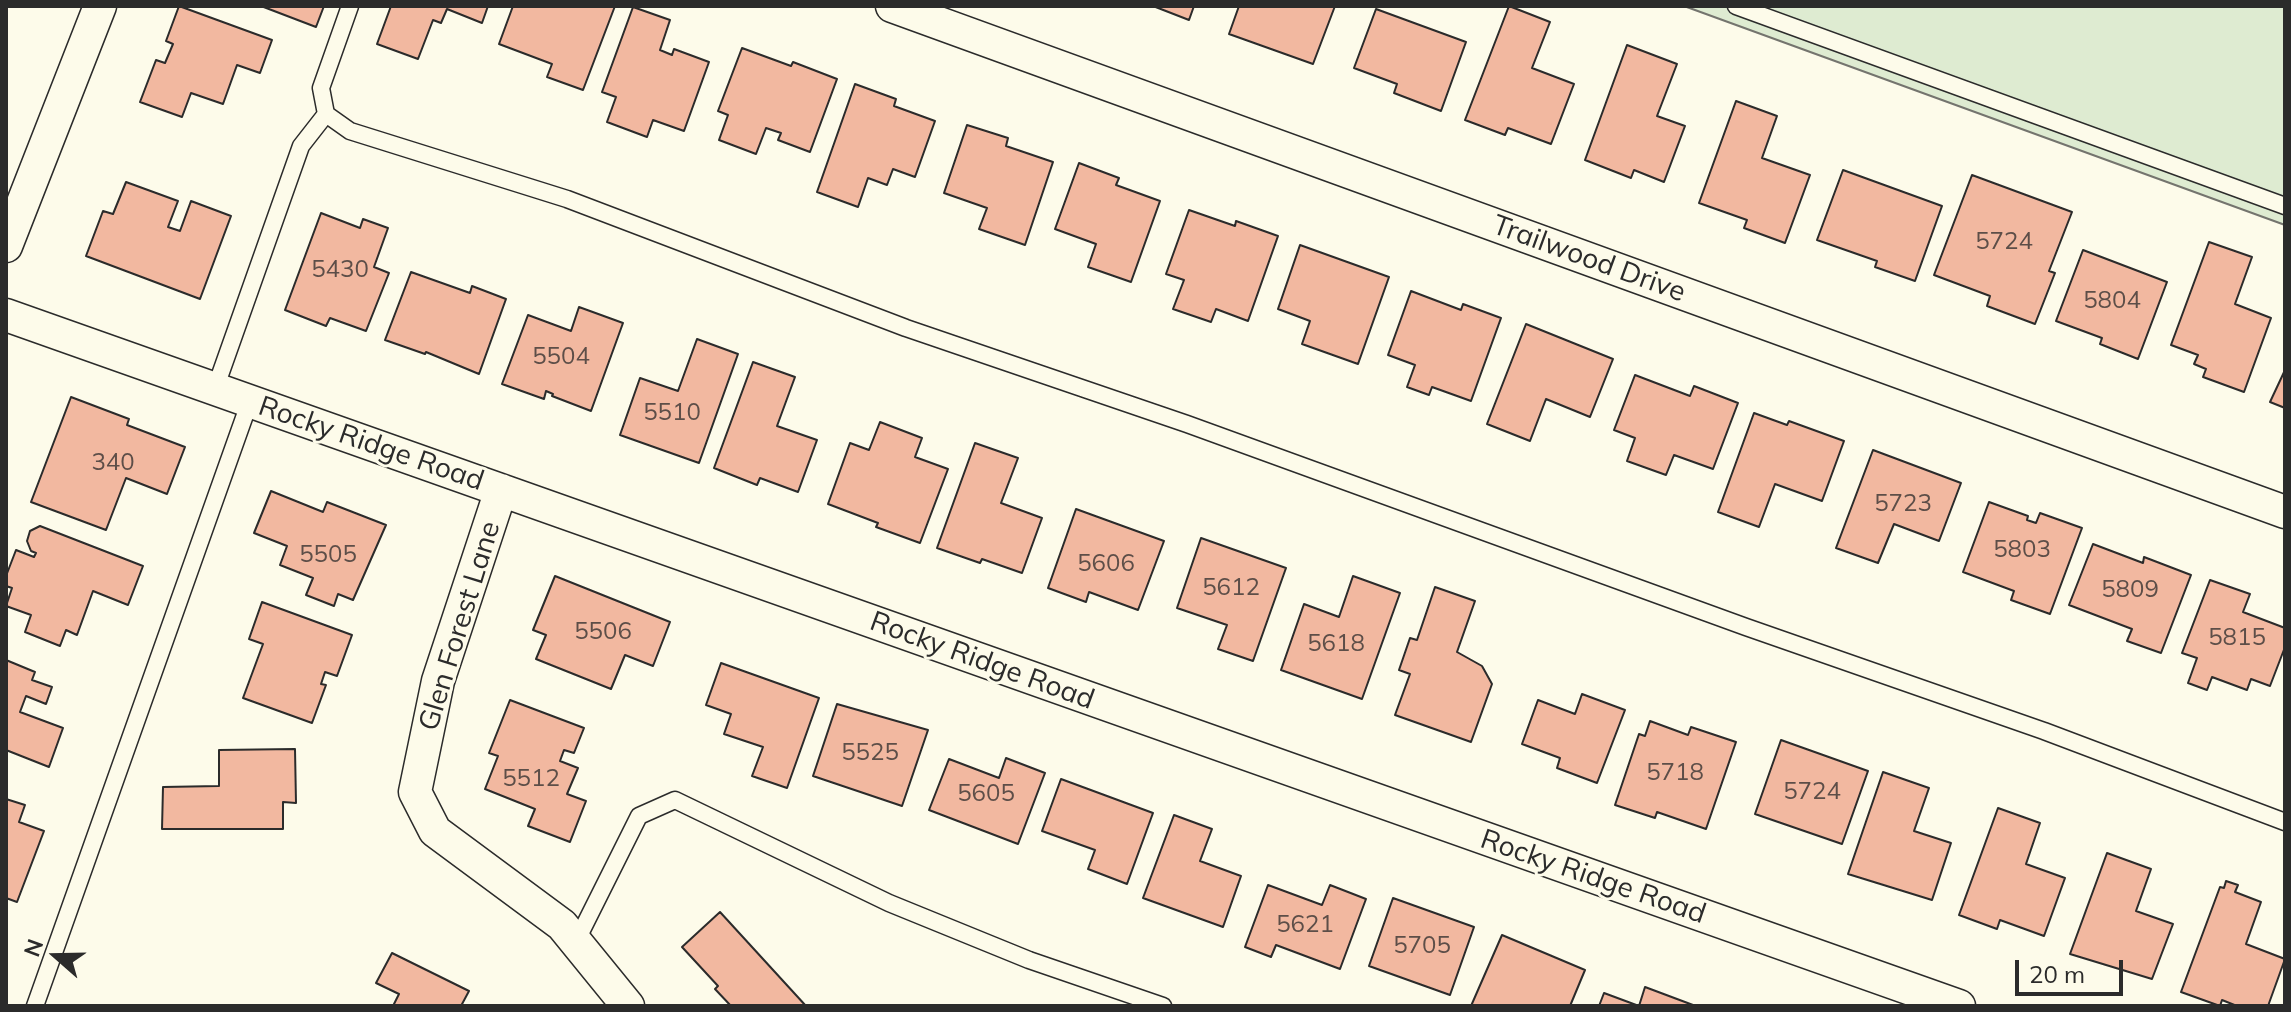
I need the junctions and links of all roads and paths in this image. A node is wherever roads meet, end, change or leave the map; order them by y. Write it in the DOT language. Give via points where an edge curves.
graph roads {
  1 [pos="100,6"];
  2 [pos="350,6"];
  3 [pos="892,6"];
  4 [pos="1736,6"];
  5 [pos="326,114"];
  6 [pos="2285,206"];
  7 [pos="6,246"];
  8 [pos="6,315"];
  9 [pos="215,389"];
  10 [pos="250,401"];
  11 [pos="501,490"];
  12 [pos="2285,512"];
  13 [pos="2285,822"];
  14 [pos="576,942"];
  15 [pos="35,1006"];
  16 [pos="628,1006"];
  17 [pos="1163,1006"];
  18 [pos="1959,1006"];
  1 -- 7 [label="street"];
  2 -- 5 [label="lane" via="321,88"];
  3 -- 12 [label="street, Trailwood Drive"];
  4 -- 6 [label="lane"];
  5 -- 9 [label="lane" via="301,146"];
  5 -- 13 [label="lane" via="350,131 567,199 906,328 2044,731"];
  8 -- 9 [label="street, Rocky Ridge Road"];
  9 -- 10 [label="street, Rocky Ridge Road"];
  10 -- 11 [label="street, Rocky Ridge Road"];
  10 -- 15 [label="lane"];
  11 -- 14 [label="street, Glen Forest Lane" via="438,681 415,792 435,831 562,925"];
  11 -- 18 [label="street, Rocky Ridge Road"];
  14 -- 16 [label="street, Glen Forest Lane"];
  14 -- 17 [label="lane" via="639,816 675,800 889,903 1029,960"];
}
